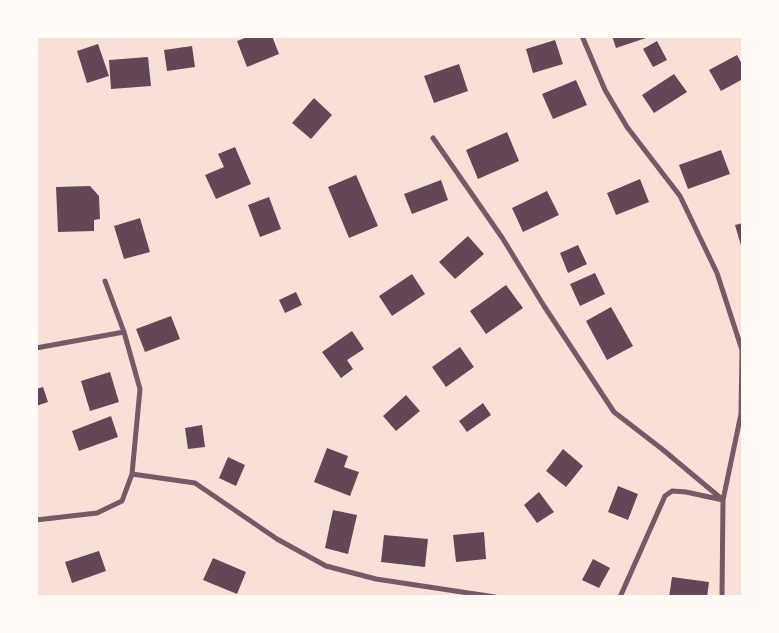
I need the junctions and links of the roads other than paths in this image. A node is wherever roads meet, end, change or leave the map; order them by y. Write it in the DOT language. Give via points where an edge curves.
graph roads {
  1 [pos="582,36"];
  2 [pos="433,138"];
  3 [pos="105,281"];
  4 [pos="124,332"];
  5 [pos="36,348"];
  6 [pos="132,474"];
  7 [pos="723,500"];
  8 [pos="36,520"];
  9 [pos="495,597"];
  10 [pos="620,597"];
  11 [pos="722,597"];
  1 -- 7 [label="street" via="605,90 627,127 680,196 717,273 742,350 741,414"];
  2 -- 7 [label="street" via="503,239 614,412"];
  3 -- 4 [label="street"];
  4 -- 5 [label="street"];
  4 -- 6 [label="street" via="140,389"];
  6 -- 8 [label="street" via="122,500 97,512"];
  6 -- 9 [label="street" via="195,483 277,539 326,566 376,579"];
  7 -- 10 [label="street" via="672,491 666,496"];
  7 -- 11 [label="street"];
}
